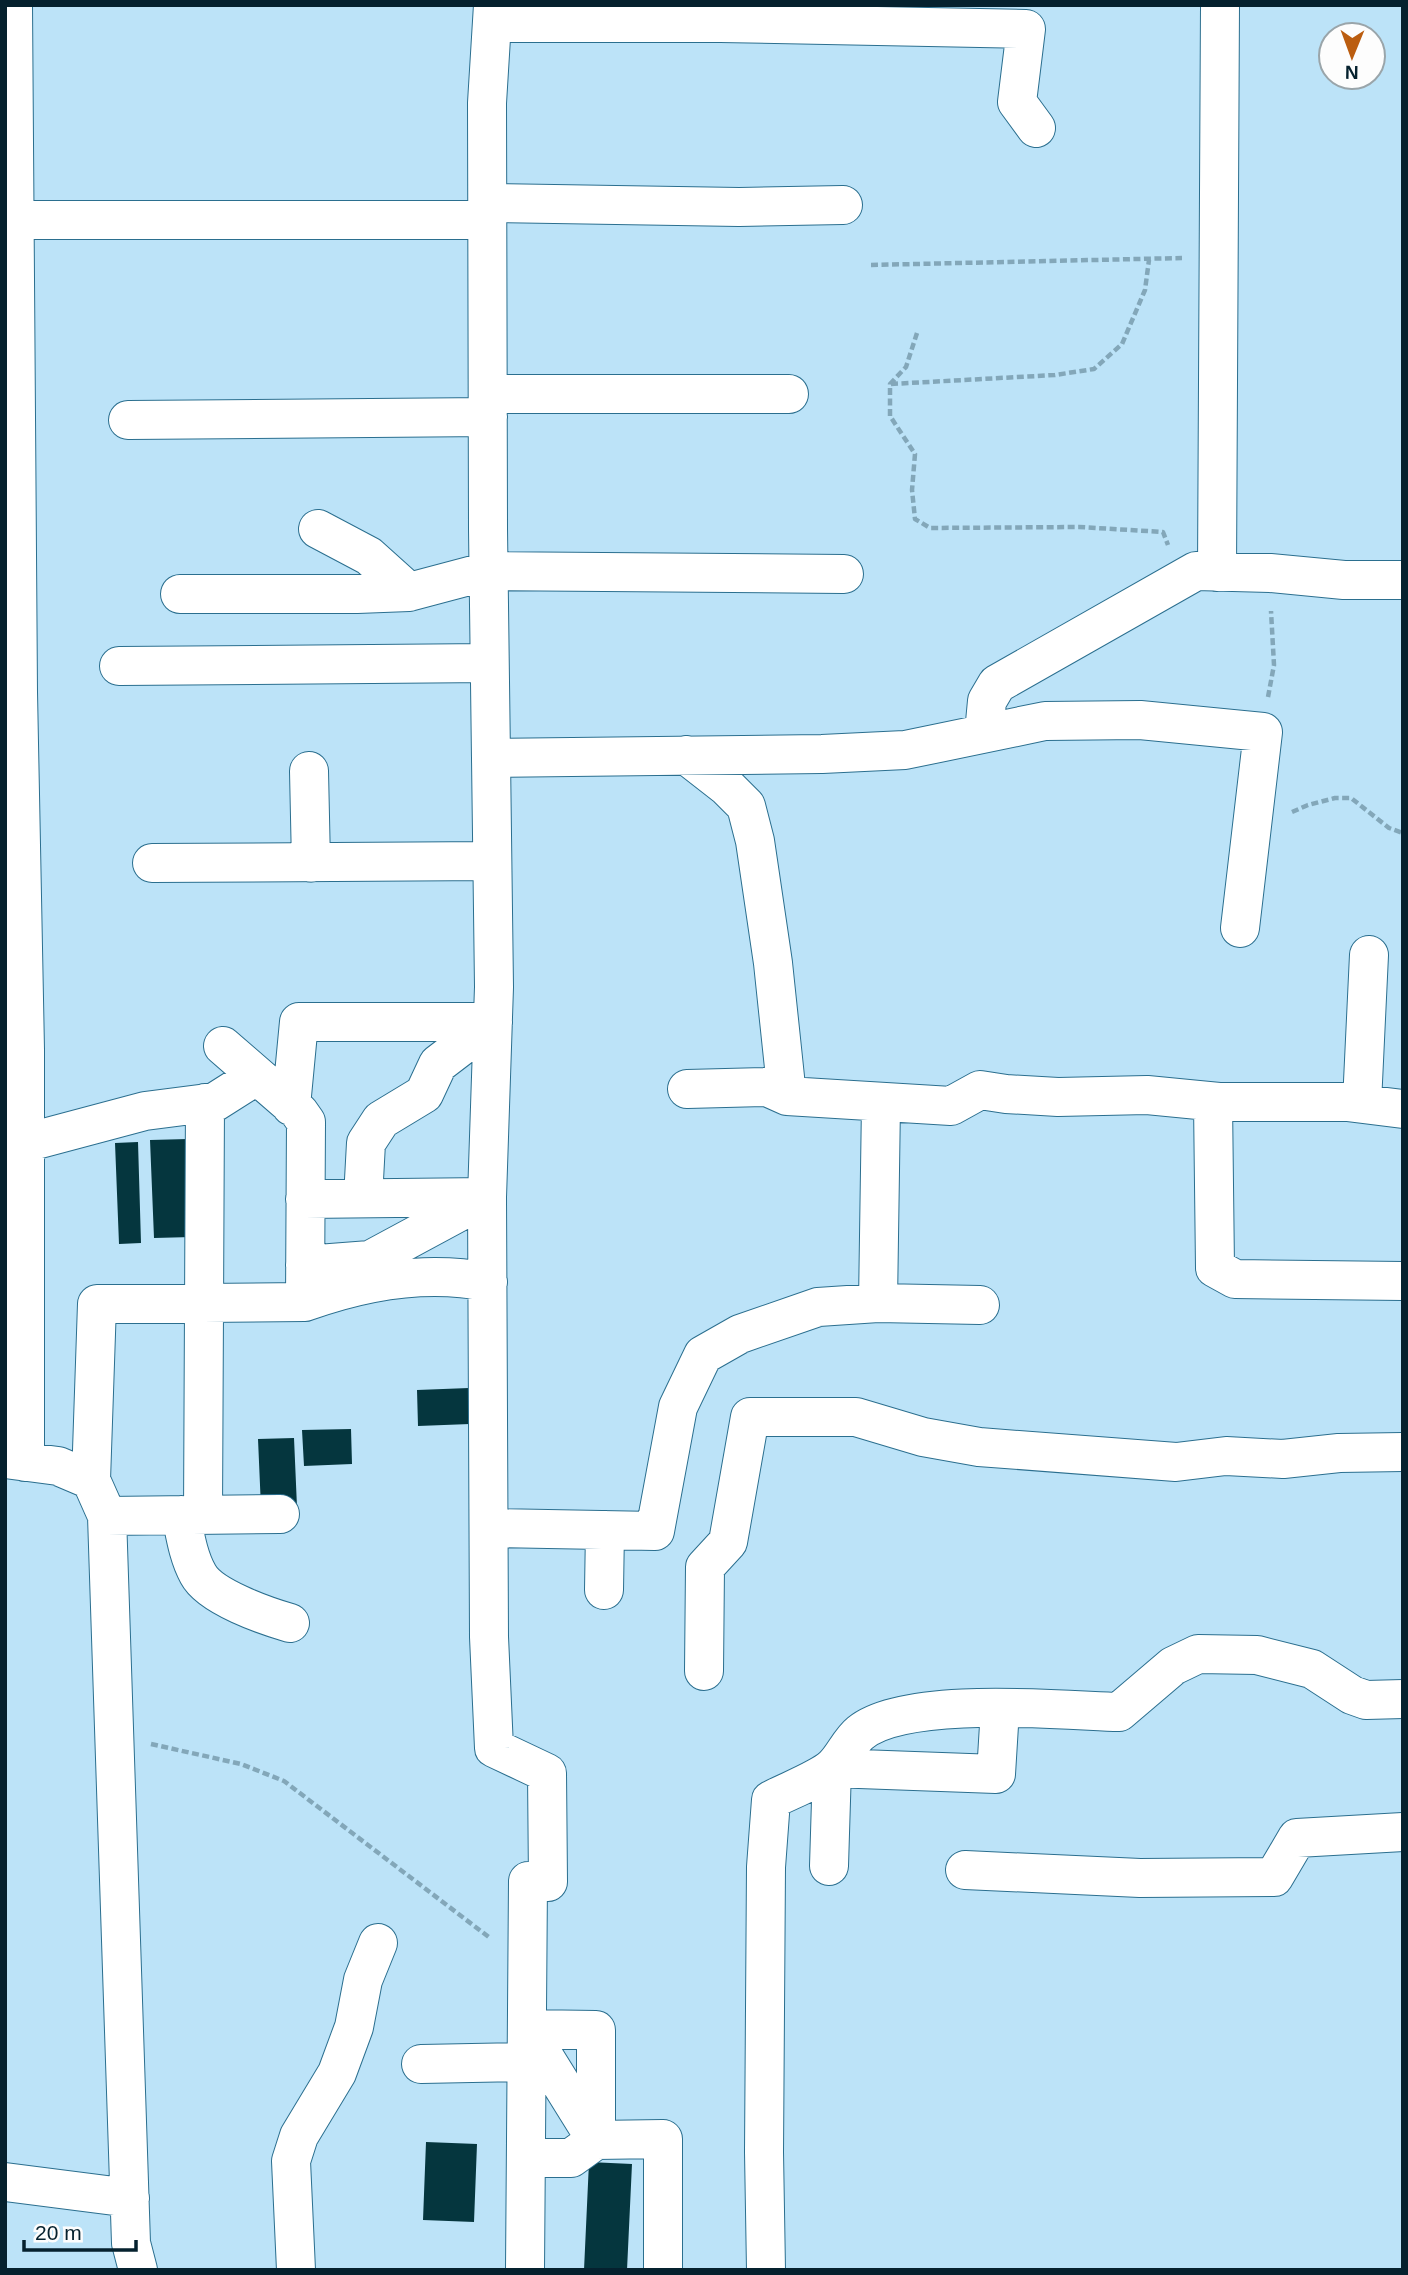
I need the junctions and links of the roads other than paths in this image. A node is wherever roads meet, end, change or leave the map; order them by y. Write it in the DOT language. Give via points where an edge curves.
graph roads {
  1 [pos="13,5"];
  2 [pos="1220,5"];
  3 [pos="492,14"];
  4 [pos="686,14"];
  5 [pos="1027,17"];
  6 [pos="1036,128"];
  7 [pos="843,205"];
  8 [pos="487,211"];
  9 [pos="13,220"];
  10 [pos="789,394"];
  11 [pos="488,406"];
  12 [pos="128,420"];
  13 [pos="318,529"];
  14 [pos="488,571"];
  15 [pos="844,574"];
  16 [pos="1200,575"];
  17 [pos="1403,580"];
  18 [pos="409,592"];
  19 [pos="180,594"];
  20 [pos="489,663"];
  21 [pos="118,666"];
  22 [pos="12,692"];
  23 [pos="984,733"];
  24 [pos="686,755"];
  25 [pos="760,755"];
  26 [pos="491,758"];
  27 [pos="309,771"];
  28 [pos="734,793"];
  29 [pos="492,861"];
  30 [pos="152,863"];
  31 [pos="311,863"];
  32 [pos="1241,928"];
  33 [pos="1369,955"];
  34 [pos="493,1022"];
  35 [pos="223,1046"];
  36 [pos="256,1076"];
  37 [pos="687,1089"];
  38 [pos="787,1096"];
  39 [pos="1219,1102"];
  40 [pos="205,1103"];
  41 [pos="1362,1103"];
  42 [pos="881,1104"];
  43 [pos="291,1106"];
  44 [pos="1403,1109"];
  45 [pos="25,1143"];
  46 [pos="488,1197"];
  47 [pos="363,1198"];
  48 [pos="305,1199"];
  49 [pos="15,1229"];
  50 [pos="1403,1281"];
  51 [pos="488,1282"];
  52 [pos="305,1284"];
  53 [pos="204,1303"];
  54 [pos="878,1303"];
  55 [pos="980,1305"];
  56 [pos="1399,1441"];
  57 [pos="15,1461"];
  58 [pos="92,1480"];
  59 [pos="281,1514"];
  60 [pos="192,1515"];
  61 [pos="107,1516"];
  62 [pos="489,1528"];
  63 [pos="605,1530"];
  64 [pos="604,1590"];
  65 [pos="290,1623"];
  66 [pos="704,1671"];
  67 [pos="1403,1699"];
  68 [pos="1000,1709"];
  69 [pos="832,1768"];
  70 [pos="1403,1832"];
  71 [pos="766,1867"];
  72 [pos="965,1870"];
  73 [pos="378,1943"];
  74 [pos="527,2045"];
  75 [pos="421,2064"];
  76 [pos="596,2140"];
  77 [pos="526,2158"];
  78 [pos="5,2182"];
  79 [pos="130,2197"];
  80 [pos="138,2270"];
  81 [pos="296,2270"];
  82 [pos="525,2270"];
  83 [pos="663,2270"];
  84 [pos="766,2270"];
  1 -- 9 [label="street"];
  2 -- 16 [label="street" via="1218,255"];
  3 -- 4 [label="street"];
  3 -- 8 [label="street"];
  4 -- 5 [label="street"];
  5 -- 6 [label="street" via="1017,102"];
  7 -- 8 [label="street"];
  8 -- 9 [label="street"];
  8 -- 11 [label="street"];
  9 -- 22 [label="street"];
  10 -- 11 [label="street"];
  11 -- 12 [label="street"];
  11 -- 14 [label="street"];
  13 -- 18 [label="street" via="369,556"];
  14 -- 15 [label="street"];
  14 -- 18 [label="street"];
  14 -- 20 [label="street"];
  16 -- 17 [label="street" via="1270,573"];
  16 -- 23 [label="street" via="997,684 987,701"];
  18 -- 19 [label="street"];
  20 -- 21 [label="street"];
  20 -- 26 [label="street"];
  22 -- 45 [label="street"];
  23 -- 25 [label="street" via="905,750"];
  23 -- 32 [label="street" via="1045,721 1140,720 1263,732"];
  24 -- 25 [label="street"];
  24 -- 26 [label="street"];
  24 -- 28 [label="street"];
  25 -- 28 [label="street"];
  26 -- 29 [label="street"];
  27 -- 31 [label="street"];
  28 -- 38 [label="street" via="746,806 755,841"];
  29 -- 31 [label="street"];
  29 -- 34 [label="street"];
  30 -- 31 [label="street"];
  33 -- 41 [label="street"];
  34 -- 43 [label="street" via="299,1022"];
  34 -- 46 [label="street"];
  34 -- 47 [label="street" via="438,1064 424,1094 381,1120 366,1143"];
  35 -- 36 [label="street"];
  36 -- 40 [label="street" via="215,1102"];
  36 -- 43 [label="street"];
  37 -- 38 [label="street" via="767,1087"];
  38 -- 42 [label="street"];
  39 -- 41 [label="street"];
  39 -- 42 [label="street" via="980,1090 951,1106"];
  39 -- 50 [label="street" via="1213,1102 1215,1268 1235,1279"];
  40 -- 45 [label="street" via="145,1111"];
  40 -- 53 [label="street"];
  41 -- 44 [label="street"];
  42 -- 54 [label="street"];
  43 -- 48 [label="street" via="306,1122"];
  45 -- 49 [label="street"];
  46 -- 47 [label="street"];
  46 -- 51 [label="street"];
  46 -- 52 [label="street" via="370,1260"];
  47 -- 48 [label="street"];
  48 -- 52 [label="street"];
  49 -- 57 [label="street"];
  51 -- 52 [label="street" via="458,1276 417,1277 338,1290"];
  51 -- 62 [label="street"];
  52 -- 53 [label="street"];
  53 -- 58 [label="street" via="97,1304"];
  53 -- 60 [label="street"];
  54 -- 55 [label="street"];
  54 -- 63 [label="street" via="818,1307 740,1334 703,1354 678,1407 655,1531"];
  56 -- 66 [label="street" via="1283,1459 1226,1456 1176,1462 979,1447 923,1437 856,1417 750,1417 727,1542 705,1567"];
  57 -- 58 [label="street" via="58,1466"];
  58 -- 61 [label="street"];
  59 -- 60 [label="street"];
  60 -- 61 [label="street"];
  60 -- 65 [label="street" via="188,1545 199,1576 229,1600"];
  61 -- 79 [label="street"];
  62 -- 63 [label="street"];
  62 -- 74 [label="street" via="494,1748 547,1773 548,1882 528,1881"];
  63 -- 64 [label="street"];
  67 -- 68 [label="street" via="1366,1700 1312,1669 1257,1655 1198,1654 1173,1666 1119,1712"];
  68 -- 69 [label="street" via="895,1716 860,1733"];
  68 -- 69 [label="street" via="996,1774"];
  69 -- 71 [label="street" via="771,1800"];
  69 -- 71 [label="street" via="842,1866"];
  70 -- 72 [label="street" via="1297,1838 1274,1877 1140,1878"];
  71 -- 84 [label="street"];
  73 -- 81 [label="street" via="337,2073 299,2136 291,2161"];
  74 -- 75 [label="street"];
  74 -- 76 [label="street"];
  74 -- 76 [label="street" via="596,2030"];
  74 -- 77 [label="street"];
  76 -- 77 [label="street" via="571,2158"];
  76 -- 83 [label="street" via="663,2140"];
  77 -- 82 [label="street"];
  78 -- 79 [label="street"];
  79 -- 80 [label="street" via="131,2243"];
}
